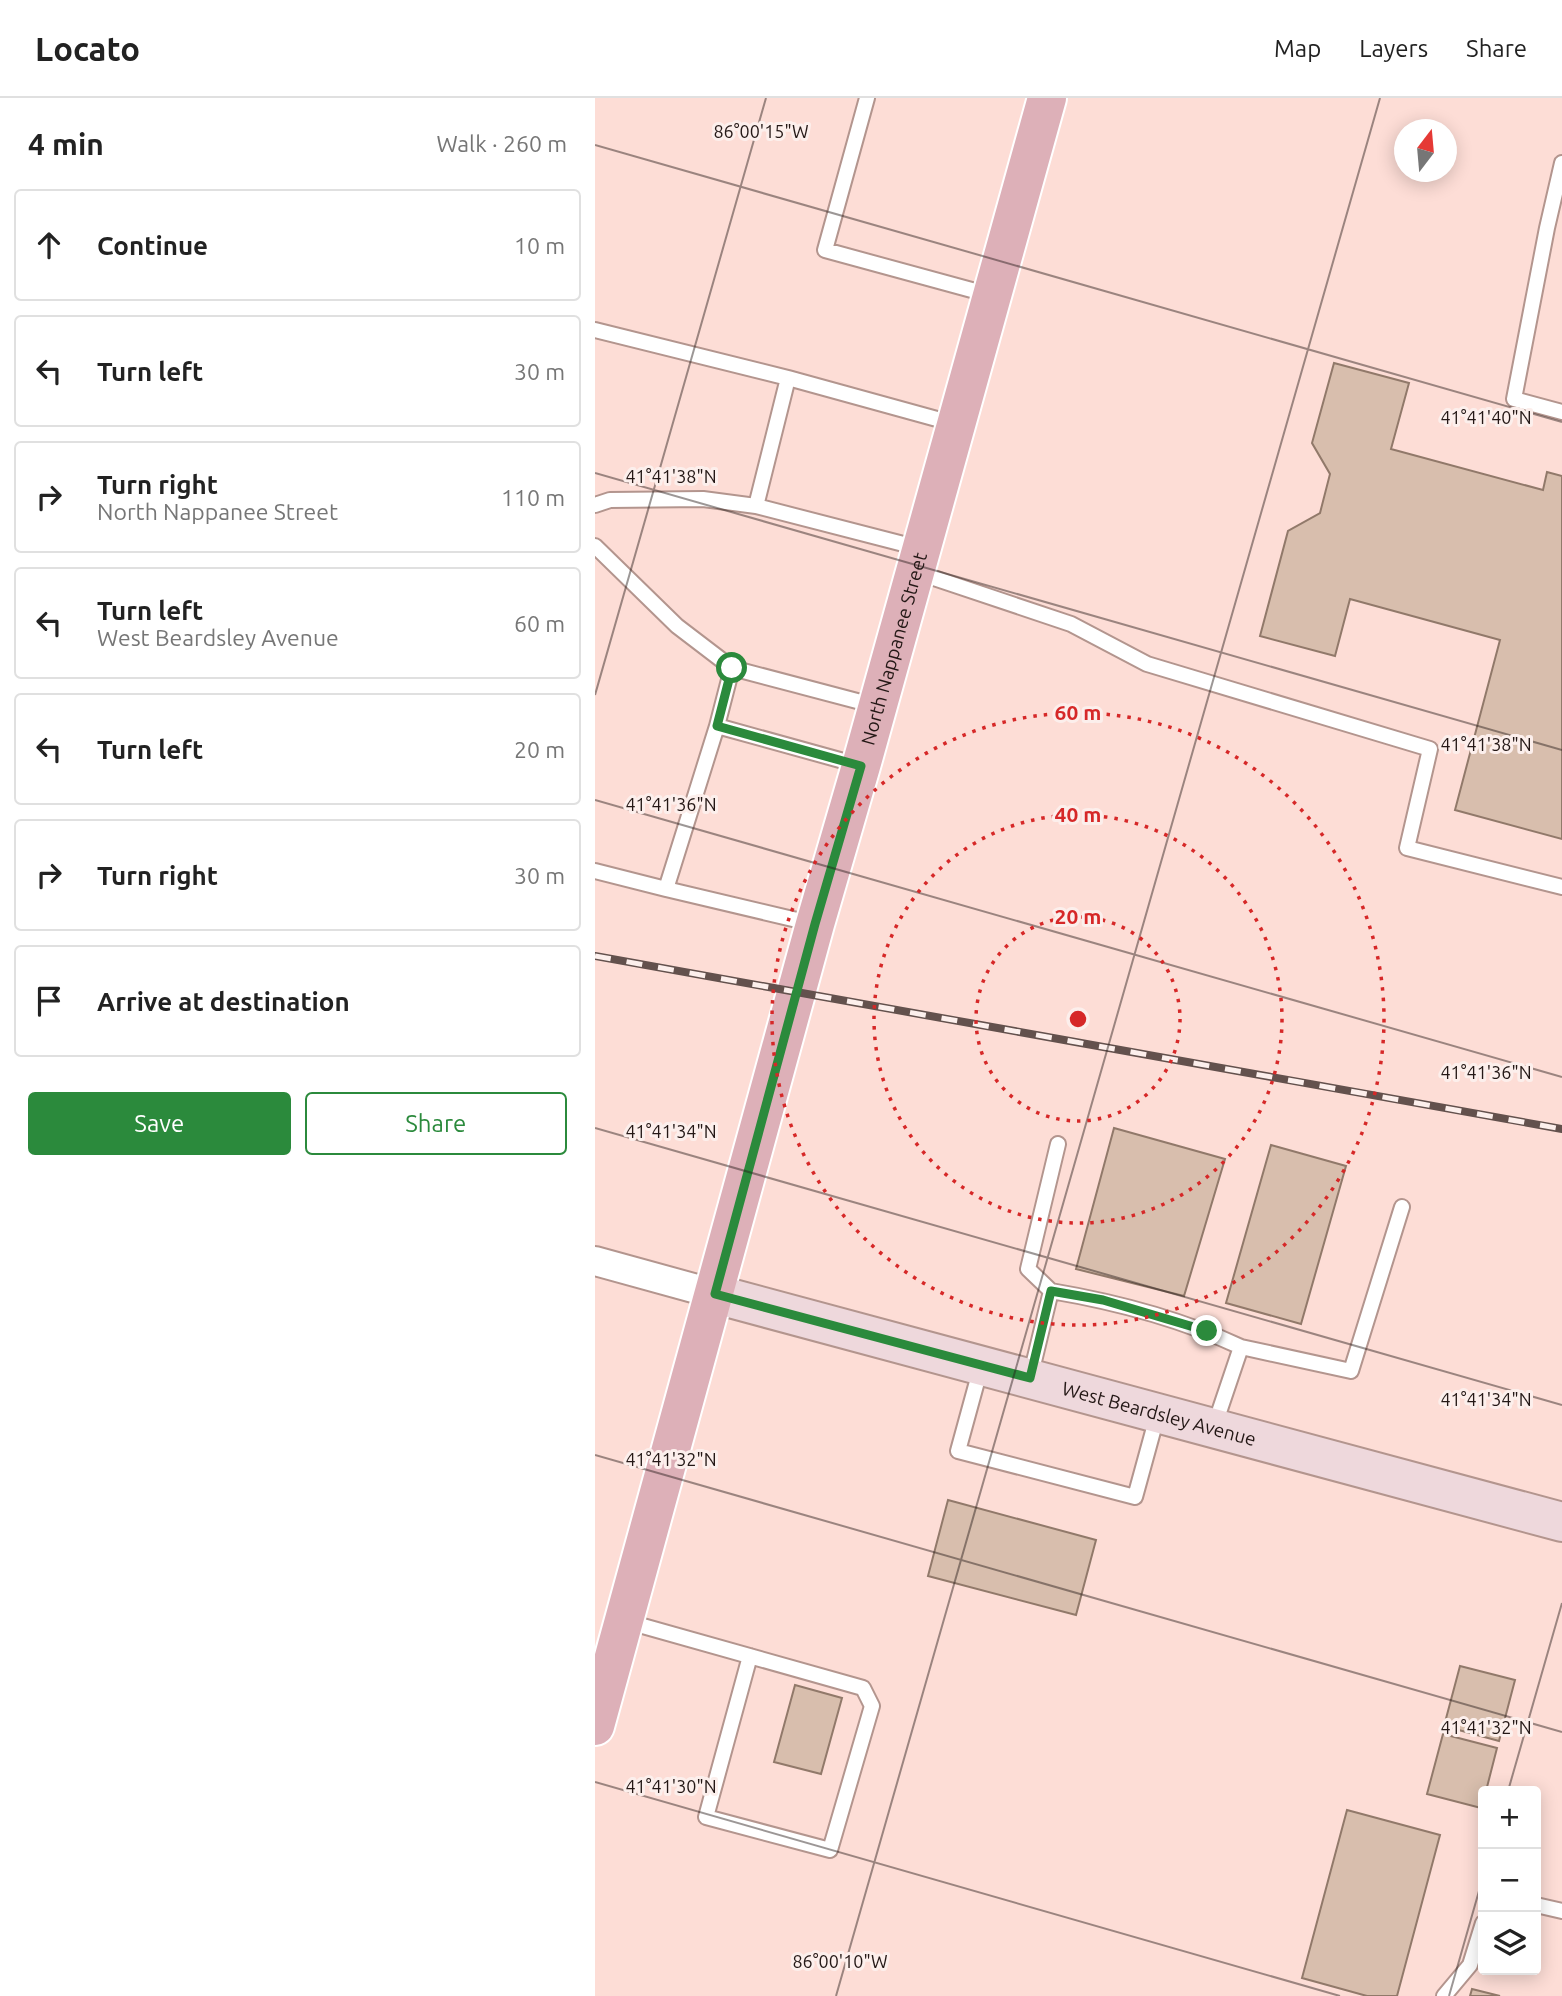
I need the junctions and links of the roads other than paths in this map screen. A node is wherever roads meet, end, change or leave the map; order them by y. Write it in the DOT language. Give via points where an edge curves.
graph roads {
  1 [pos="867,98"];
  2 [pos="1047,98"];
  3 [pos="1562,163"];
  4 [pos="992,295"];
  5 [pos="595,330"];
  6 [pos="788,378"];
  7 [pos="1562,412"];
  8 [pos="956,424"];
  9 [pos="595,505"];
  10 [pos="757,506"];
  11 [pos="595,545"];
  12 [pos="918,560"];
  13 [pos="732,668"];
  14 [pos="877,706"];
  15 [pos="717,726"];
  16 [pos="861,766"];
  17 [pos="595,871"];
  18 [pos="1562,887"];
  19 [pos="666,889"];
  20 [pos="815,924"];
  21 [pos="1058,1144"];
  22 [pos="1402,1207"];
  23 [pos="595,1261"];
  24 [pos="1051,1291"];
  25 [pos="715,1294"];
  26 [pos="1241,1347"];
  27 [pos="981,1366"];
  28 [pos="1030,1378"];
  29 [pos="1158,1413"];
  30 [pos="1214,1428"];
  31 [pos="1562,1521"];
  32 [pos="624,1621"];
  33 [pos="750,1656"];
  34 [pos="604,1658"];
  35 [pos="595,1726"];
  36 [pos="1541,1906"];
  37 [pos="1562,1911"];
  38 [pos="1478,1940"];
  39 [pos="1444,1996"];
  1 -- 4 [label="lane" via="825,250"];
  2 -- 4 [label="main road, North Nappanee Street"];
  3 -- 7 [label="lane" via="1514,400"];
  4 -- 8 [label="main road, North Nappanee Street"];
  5 -- 6 [label="lane"];
  6 -- 8 [label="lane"];
  6 -- 10 [label="lane"];
  8 -- 12 [label="main road, North Nappanee Street"];
  9 -- 10 [label="lane" via="610,500 703,499"];
  10 -- 12 [label="lane"];
  11 -- 13 [label="lane" via="677,626"];
  12 -- 14 [label="main road, North Nappanee Street"];
  12 -- 18 [label="lane" via="1071,624 1147,664 1430,749 1407,848"];
  13 -- 14 [label="lane"];
  13 -- 15 [label="lane"];
  14 -- 16 [label="main road, North Nappanee Street"];
  15 -- 16 [label="lane"];
  15 -- 19 [label="lane"];
  16 -- 20 [label="main road, North Nappanee Street"];
  17 -- 19 [label="lane"];
  19 -- 20 [label="lane"];
  20 -- 25 [label="main road, North Nappanee Street"];
  21 -- 24 [label="lane" via="1028,1269"];
  22 -- 26 [label="lane" via="1351,1371"];
  23 -- 25 [label="street, West Beardsley Avenue"];
  24 -- 26 [label="lane" via="1103,1300 1207,1331"];
  24 -- 28 [label="lane"];
  25 -- 27 [label="main road, West Beardsley Avenue"];
  25 -- 32 [label="main road, North Nappanee Street"];
  26 -- 30 [label="lane"];
  27 -- 28 [label="main road, West Beardsley Avenue"];
  27 -- 29 [label="lane" via="958,1451 1135,1497"];
  28 -- 29 [label="main road, West Beardsley Avenue"];
  29 -- 30 [label="main road, West Beardsley Avenue"];
  30 -- 31 [label="main road, West Beardsley Avenue"];
  32 -- 33 [label="lane"];
  32 -- 34 [label="main road, North Nappanee Street"];
  33 -- 33 [label="lane" via="863,1688 872,1706 830,1850 706,1817"];
  34 -- 35 [label="main road, North Nappanee Street"];
  36 -- 37 [label="lane"];
  38 -- 39 [label="lane" via="1471,1965"];
}
